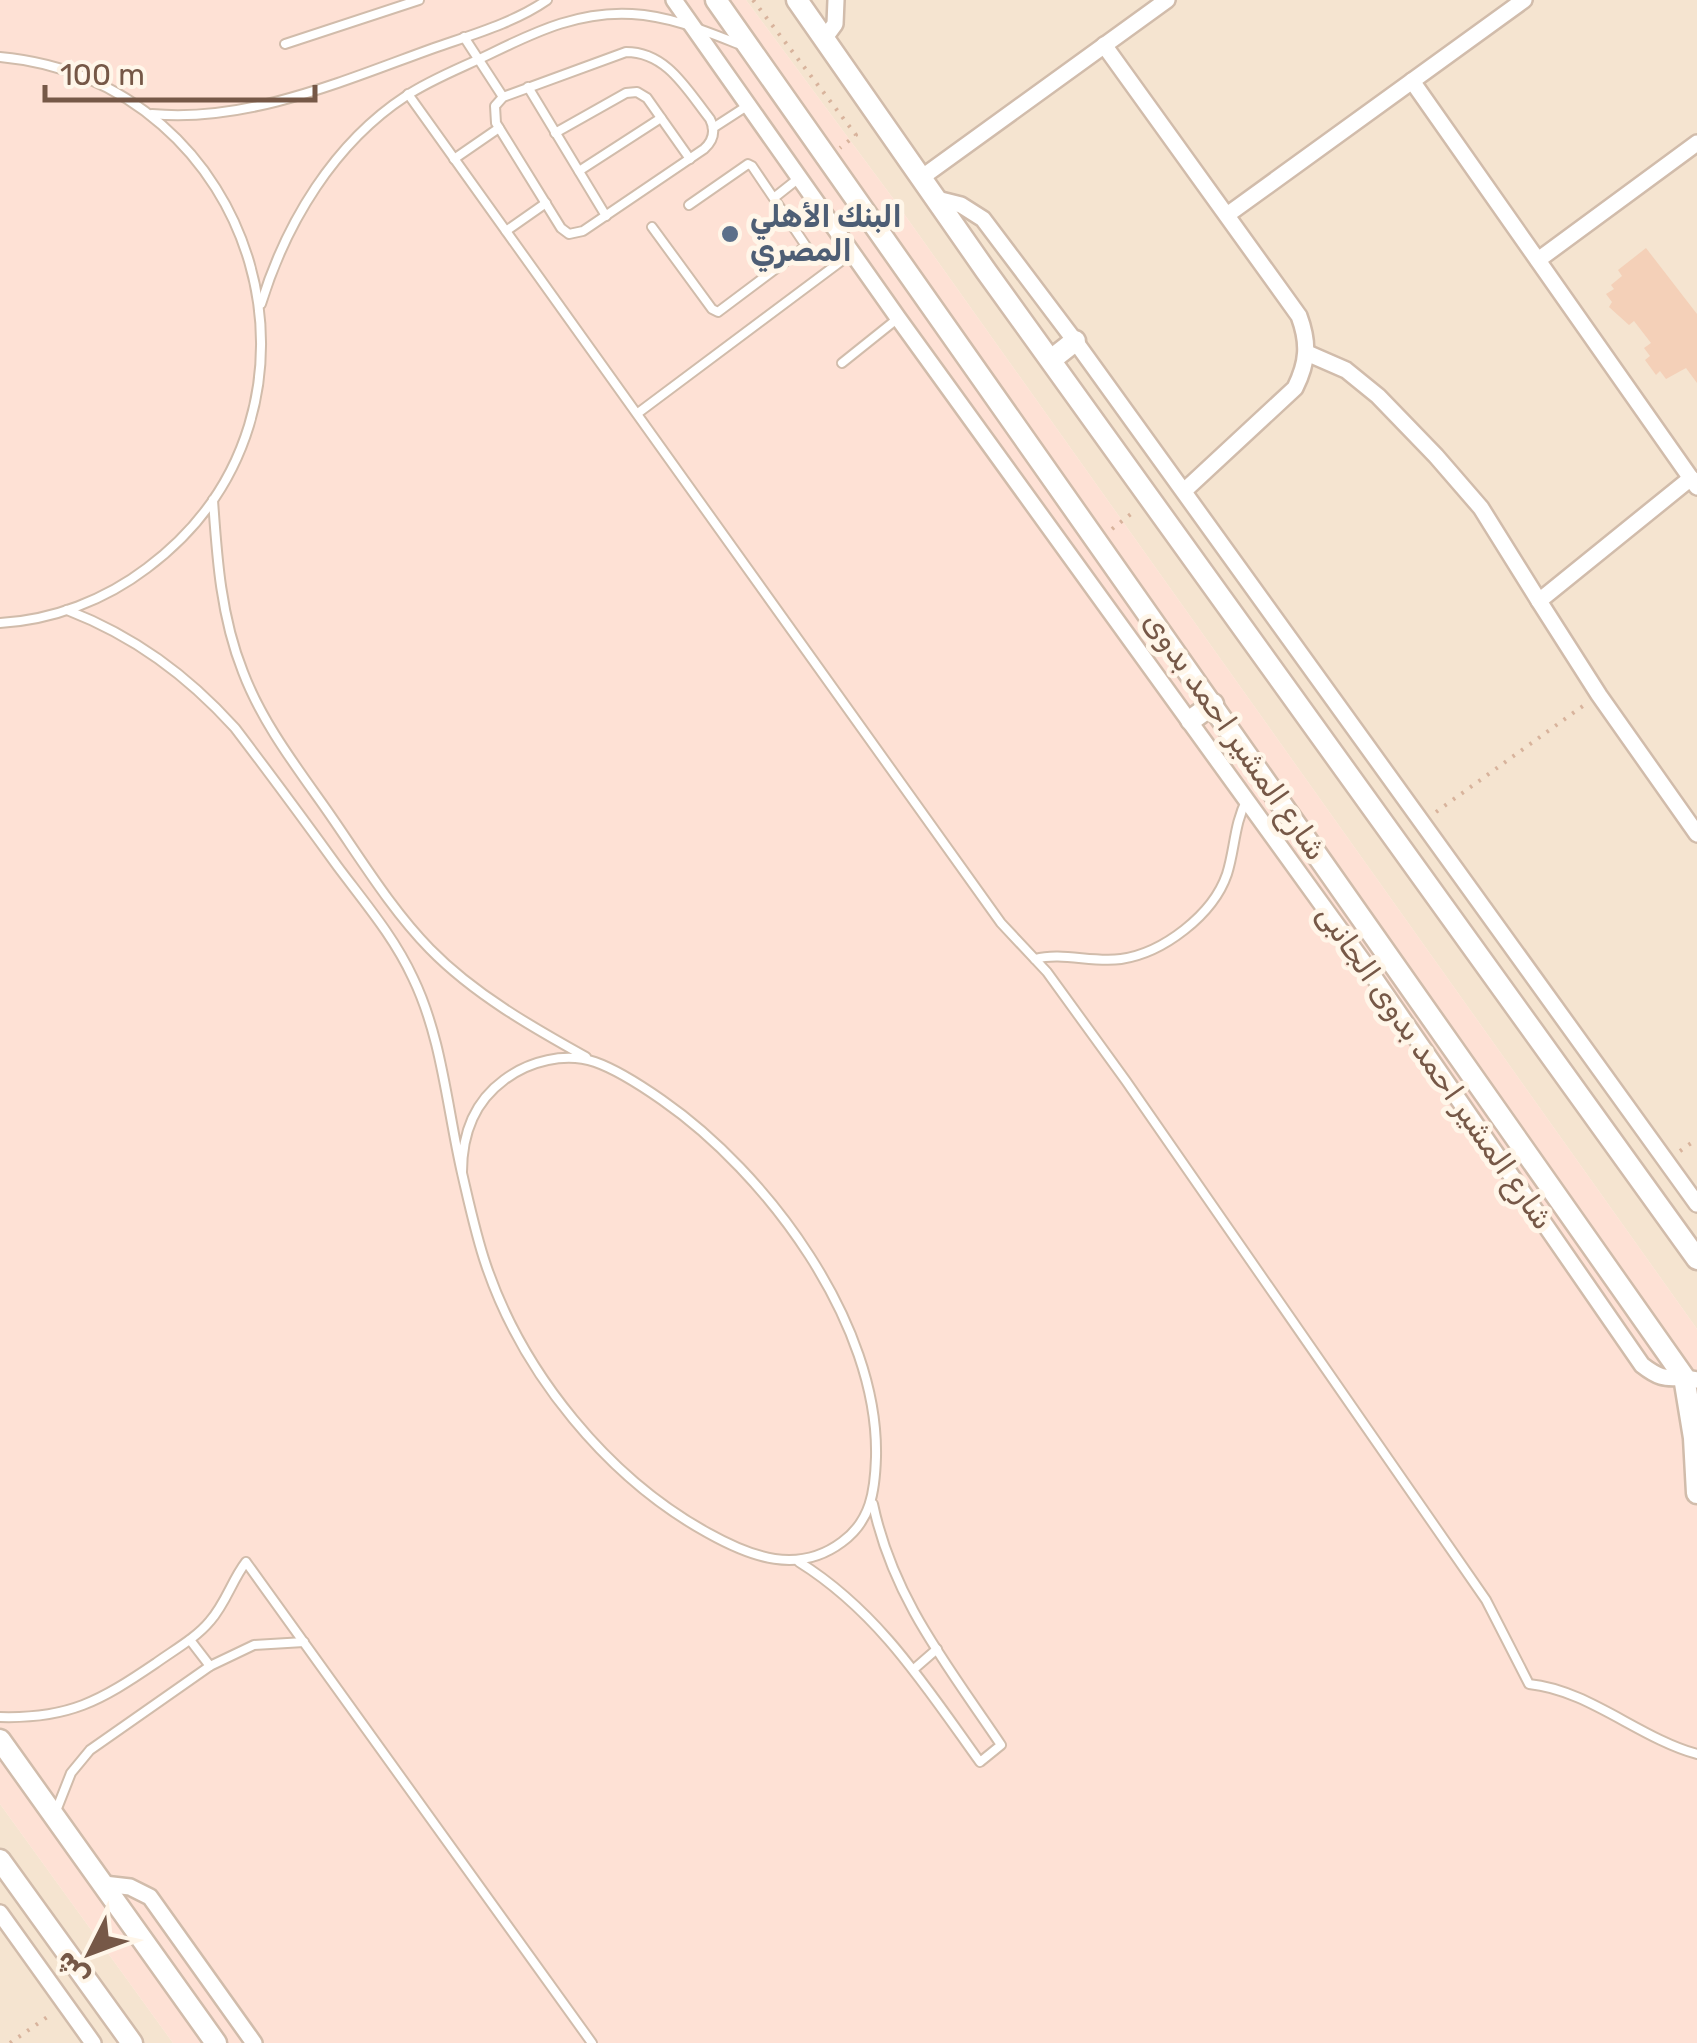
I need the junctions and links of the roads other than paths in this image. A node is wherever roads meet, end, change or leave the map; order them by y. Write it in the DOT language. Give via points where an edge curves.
graph roads {
  1 [pos="420,0"];
  2 [pos="547,0"];
  3 [pos="674,0"];
  4 [pos="716,0"];
  5 [pos="798,0"];
  6 [pos="836,0"];
  7 [pos="1167,0"];
  8 [pos="1524,0"];
  9 [pos="694,26"];
  10 [pos="464,37"];
  11 [pos="824,39"];
  12 [pos="284,44"];
  13 [pos="1104,45"];
  14 [pos="751,49"];
  15 [pos="0,57"];
  16 [pos="479,60"];
  17 [pos="1412,81"];
  18 [pos="528,87"];
  19 [pos="408,94"];
  20 [pos="503,97"];
  21 [pos="750,104"];
  22 [pos="149,114"];
  23 [pos="661,118"];
  24 [pos="499,128"];
  25 [pos="713,128"];
  26 [pos="556,133"];
  27 [pos="1697,143"];
  28 [pos="454,159"];
  29 [pos="690,159"];
  30 [pos="579,171"];
  31 [pos="799,178"];
  32 [pos="921,178"];
  33 [pos="775,197"];
  34 [pos="936,199"];
  35 [pos="546,203"];
  36 [pos="689,205"];
  37 [pos="606,216"];
  38 [pos="1226,216"];
  39 [pos="652,227"];
  40 [pos="506,231"];
  41 [pos="852,253"];
  42 [pos="1538,260"];
  43 [pos="260,308"];
  44 [pos="898,318"];
  45 [pos="1076,341"];
  46 [pos="1307,353"];
  47 [pos="1051,360"];
  48 [pos="842,363"];
  49 [pos="638,413"];
  50 [pos="1694,482"];
  51 [pos="1184,491"];
  52 [pos="213,500"];
  53 [pos="1538,601"];
  54 [pos="67,610"];
  55 [pos="0,623"];
  56 [pos="1213,704"];
  57 [pos="1191,720"];
  58 [pos="1247,799"];
  59 [pos="1697,834"];
  60 [pos="1035,959"];
  61 [pos="594,1062"];
  62 [pos="462,1172"];
  63 [pos="1697,1204"];
  64 [pos="1697,1259"];
  65 [pos="1691,1378"];
  66 [pos="1695,1436"];
  67 [pos="1697,1493"];
  68 [pos="872,1499"];
  69 [pos="798,1561"];
  70 [pos="190,1640"];
  71 [pos="304,1642"];
  72 [pos="937,1649"];
  73 [pos="210,1666"];
  74 [pos="914,1669"];
  75 [pos="0,1717"];
  76 [pos="0,1740"];
  77 [pos="1697,1754"];
  78 [pos="8,1760"];
  79 [pos="54,1816"];
  80 [pos="0,1860"];
  81 [pos="104,1884"];
  82 [pos="0,1913"];
  83 [pos="93,2043"];
  84 [pos="132,2043"];
  85 [pos="216,2043"];
  86 [pos="254,2043"];
  87 [pos="592,2043"];
  1 -- 12 [label="lane"];
  2 -- 10 [label="lane"];
  3 -- 9 [label="street, شارع المشير احمد بدوى الجانبى"];
  4 -- 14 [label="street, شارع المشير احمد بدوى"];
  5 -- 11 [label="street"];
  6 -- 11 [label="street" via="835,24"];
  7 -- 13 [label="street"];
  8 -- 17 [label="street"];
  9 -- 14 [label="lane"];
  9 -- 16 [label="lane" via="641,15 588,16 546,27"];
  9 -- 21 [label="street, شارع المشير احمد بدوى الجانبى"];
  10 -- 16 [label="lane"];
  10 -- 22 [label="lane" via="249,108"];
  11 -- 32 [label="street"];
  13 -- 32 [label="street"];
  13 -- 38 [label="street"];
  14 -- 56 [label="street, شارع المشير احمد بدوى"];
  15 -- 22 [label="lane" via="74,73"];
  16 -- 19 [label="lane"];
  16 -- 20 [label="lane"];
  17 -- 38 [label="street"];
  17 -- 42 [label="street"];
  18 -- 20 [label="lane"];
  18 -- 25 [label="lane" via="638,52 670,69"];
  18 -- 26 [label="lane"];
  19 -- 28 [label="lane"];
  19 -- 43 [label="lane" via="353,142 309,198"];
  20 -- 24 [label="lane" via="494,111"];
  21 -- 25 [label="lane"];
  21 -- 31 [label="street, شارع المشير احمد بدوى الجانبى"];
  22 -- 43 [label="lane" via="191,153 224,200 248,252"];
  23 -- 26 [label="lane" via="642,95 626,93"];
  23 -- 29 [label="lane"];
  23 -- 30 [label="lane"];
  24 -- 28 [label="lane"];
  24 -- 35 [label="lane"];
  25 -- 29 [label="lane" via="708,145"];
  26 -- 30 [label="lane"];
  27 -- 42 [label="street"];
  28 -- 40 [label="lane"];
  29 -- 37 [label="lane"];
  30 -- 37 [label="lane"];
  31 -- 33 [label="lane"];
  31 -- 41 [label="street, شارع المشير احمد بدوى الجانبى"];
  32 -- 34 [label="street"];
  33 -- 36 [label="lane" via="748,164"];
  33 -- 39 [label="lane" via="806,246 718,312"];
  34 -- 45 [label="street" via="962,205 983,220"];
  34 -- 47 [label="street"];
  35 -- 37 [label="lane" via="569,234"];
  35 -- 40 [label="lane"];
  38 -- 46 [label="street" via="1298,316"];
  40 -- 49 [label="lane"];
  41 -- 44 [label="street, شارع المشير احمد بدوى الجانبى"];
  41 -- 49 [label="lane"];
  42 -- 50 [label="street"];
  43 -- 52 [label="lane" via="261,366 250,422"];
  44 -- 48 [label="lane"];
  44 -- 57 [label="street, شارع المشير احمد بدوى الجانبى"];
  45 -- 47 [label="street"];
  45 -- 51 [label="street"];
  46 -- 51 [label="street" via="1295,388"];
  46 -- 53 [label="street" via="1356,379 1436,456 1481,508"];
  47 -- 64 [label="street"];
  49 -- 60 [label="lane" via="1001,924"];
  50 -- 53 [label="street"];
  51 -- 63 [label="street"];
  52 -- 54 [label="lane" via="160,559 116,589"];
  52 -- 61 [label="lane" via="220,587 234,644 284,748 431,949 514,1014"];
  53 -- 59 [label="street"];
  54 -- 55 [label="lane"];
  54 -- 62 [label="lane" via="146,649 215,706 391,939 432,1030"];
  56 -- 57 [label="street"];
  56 -- 65 [label="street, شارع المشير احمد بدوى"];
  57 -- 58 [label="street, شارع المشير احمد بدوى الجانبى"];
  58 -- 60 [label="lane" via="1216,896 1166,942 1116,960"];
  58 -- 65 [label="street, شارع المشير احمد بدوى الجانبى" via="1642,1365 1671,1381"];
  60 -- 77 [label="lane" via="1468,1574 1529,1684 1568,1694"];
  61 -- 62 [label="lane" via="544,1061 500,1082 470,1122"];
  61 -- 68 [label="lane" via="652,1093 710,1136 803,1246 865,1378 876,1439"];
  62 -- 69 [label="lane" via="485,1262 509,1320 583,1428 646,1491 691,1524 766,1559"];
  65 -- 66 [label="street, شارع المشير احمد بدوى"];
  66 -- 67 [label="street, شارع المشير احمد بدوى"];
  68 -- 69 [label="lane" via="860,1525 838,1546"];
  68 -- 72 [label="lane" via="893,1576"];
  69 -- 74 [label="lane" via="861,1608"];
  70 -- 71 [label="lane" via="220,1608 246,1562"];
  70 -- 73 [label="lane"];
  70 -- 75 [label="lane" via="94,1703 50,1716"];
  71 -- 73 [label="lane" via="254,1645"];
  71 -- 87 [label="lane"];
  72 -- 74 [label="lane"];
  72 -- 74 [label="lane" via="1002,1745 980,1762"];
  73 -- 79 [label="lane" via="90,1750 71,1773"];
  76 -- 78 [label="street"];
  78 -- 79 [label="street"];
  79 -- 81 [label="street"];
  80 -- 84 [label="street"];
  81 -- 85 [label="street"];
  81 -- 86 [label="street" via="130,1886 150,1897"];
  82 -- 83 [label="street"];
}
